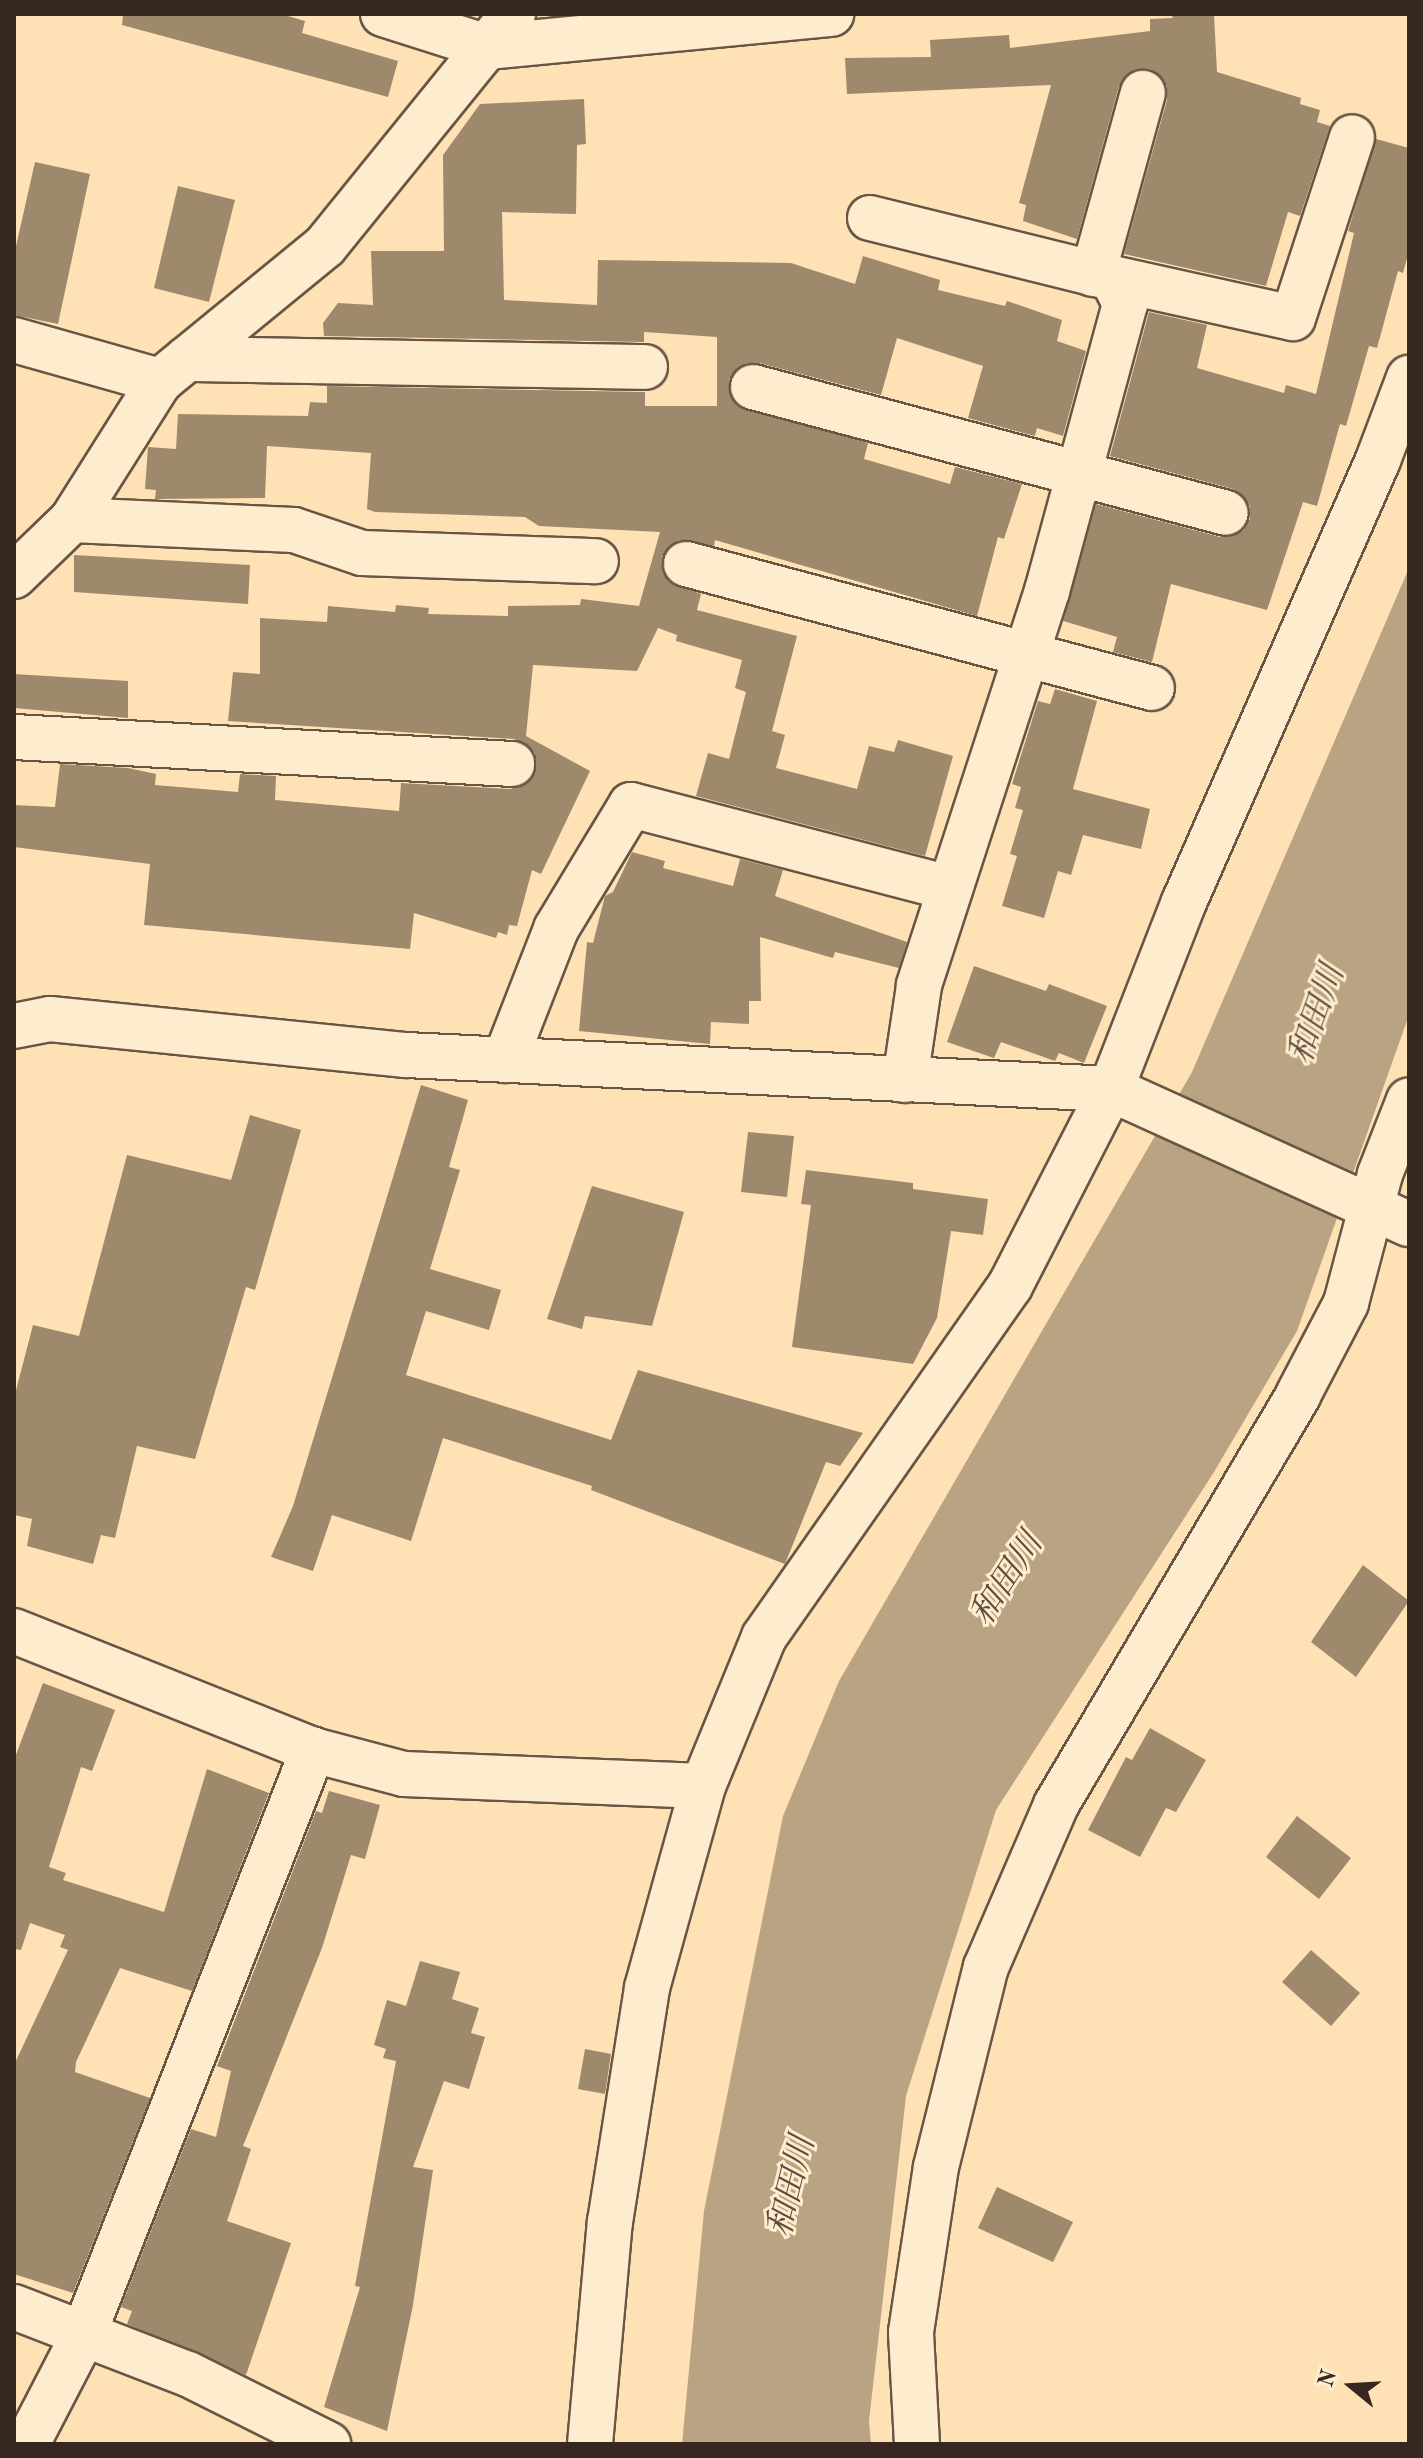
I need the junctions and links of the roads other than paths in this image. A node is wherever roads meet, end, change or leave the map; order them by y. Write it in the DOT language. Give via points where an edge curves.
graph roads {
  1 [pos="383,14"];
  2 [pos="831,14"];
  3 [pos="500,30"];
  4 [pos="1143,93"];
  5 [pos="1352,137"];
  6 [pos="870,218"];
  7 [pos="1102,276"];
  8 [pos="14,340"];
  9 [pos="645,367"];
  10 [pos="173,370"];
  11 [pos="1409,378"];
  12 [pos="753,387"];
  13 [pos="1079,474"];
  14 [pos="1226,513"];
  15 [pos="72,520"];
  16 [pos="596,561"];
  17 [pos="686,564"];
  18 [pos="14,576"];
  19 [pos="1026,655"];
  20 [pos="1152,688"];
  21 [pos="14,737"];
  22 [pos="512,764"];
  23 [pos="950,888"];
  24 [pos="14,1026"];
  25 [pos="505,1060"];
  26 [pos="905,1080"];
  27 [pos="1126,1097"];
  28 [pos="1409,1100"];
  29 [pos="1378,1209"];
  30 [pos="14,1631"];
  31 [pos="313,1750"];
  32 [pos="703,1786"];
  33 [pos="14,2307"];
  34 [pos="83,2336"];
  35 [pos="27,2444"];
  36 [pos="328,2444"];
  37 [pos="590,2444"];
  38 [pos="917,2444"];
  1 -- 3 [label="street"];
  2 -- 3 [label="street"];
  3 -- 10 [label="street" via="325,246"];
  4 -- 7 [label="street"];
  5 -- 7 [label="street" via="1293,318"];
  6 -- 7 [label="street"];
  7 -- 13 [label="street" via="1125,304"];
  8 -- 10 [label="street"];
  9 -- 10 [label="street"];
  10 -- 15 [label="street"];
  11 -- 27 [label="street" via="1184,902"];
  12 -- 13 [label="street"];
  13 -- 14 [label="street"];
  13 -- 19 [label="street"];
  15 -- 16 [label="street" via="294,530 362,553"];
  15 -- 18 [label="street"];
  17 -- 19 [label="street"];
  19 -- 20 [label="street"];
  19 -- 23 [label="street"];
  21 -- 22 [label="street"];
  23 -- 25 [label="street" via="631,805 556,929"];
  23 -- 26 [label="street" via="919,986"];
  24 -- 25 [label="street" via="50,1019"];
  25 -- 26 [label="street"];
  26 -- 27 [label="street"];
  27 -- 29 [label="street"];
  27 -- 32 [label="street" via="1010,1286 764,1637"];
  28 -- 29 [label="street"];
  29 -- 38 [label="street" via="1346,1303 1298,1395 1056,1805 986,1967 936,2167 911,2332"];
  30 -- 31 [label="street"];
  31 -- 32 [label="street" via="404,1774"];
  31 -- 34 [label="street"];
  32 -- 37 [label="street" via="647,1988 610,2222"];
  33 -- 34 [label="street"];
  34 -- 35 [label="street"];
  34 -- 36 [label="street" via="188,2374"];
}
